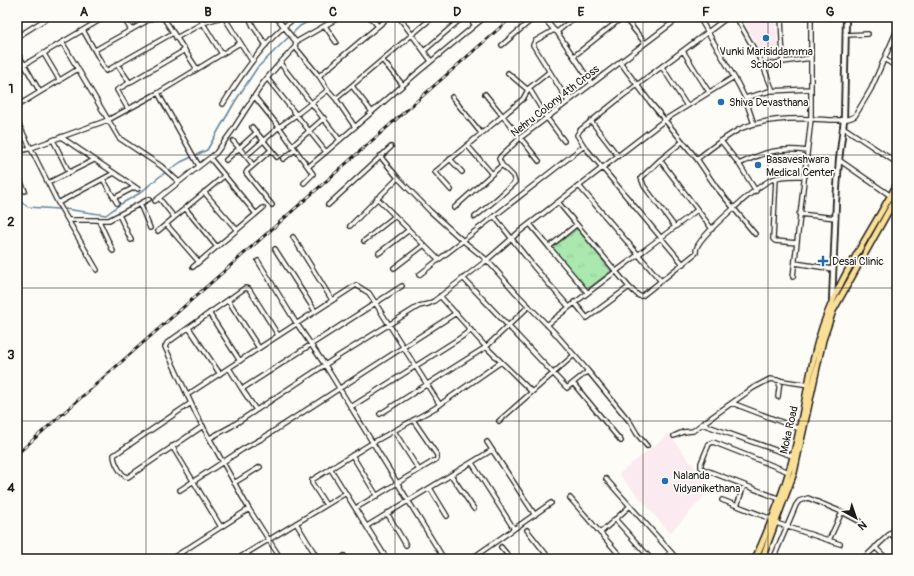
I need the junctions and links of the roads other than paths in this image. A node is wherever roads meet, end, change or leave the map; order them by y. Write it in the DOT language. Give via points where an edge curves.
graph roads {
  1 [pos="49,17"];
  2 [pos="105,17"];
  3 [pos="124,17"];
  4 [pos="154,17"];
  5 [pos="163,17"];
  6 [pos="199,17"];
  7 [pos="223,17"];
  8 [pos="249,17"];
  9 [pos="276,17"];
  10 [pos="297,17"];
  11 [pos="340,17"];
  12 [pos="370,17"];
  13 [pos="389,17"];
  14 [pos="399,17"];
  15 [pos="433,17"];
  16 [pos="463,17"];
  17 [pos="468,17"];
  18 [pos="485,17"];
  19 [pos="535,17"];
  20 [pos="543,17"];
  21 [pos="575,17"];
  22 [pos="623,17"];
  23 [pos="680,17"];
  24 [pos="699,17"];
  25 [pos="728,17"];
  26 [pos="736,17"];
  27 [pos="781,17"];
  28 [pos="811,17"];
  29 [pos="846,17"];
  30 [pos="203,23"];
  31 [pos="325,26"];
  32 [pos="378,26"];
  33 [pos="475,26"];
  34 [pos="284,27"];
  35 [pos="84,30"];
  36 [pos="131,30"];
  37 [pos="897,30"];
  38 [pos="556,31"];
  39 [pos="708,32"];
  40 [pos="173,33"];
  41 [pos="868,34"];
  42 [pos="412,35"];
  43 [pos="845,35"];
  44 [pos="17,37"];
  45 [pos="176,38"];
  46 [pos="896,38"];
  47 [pos="62,42"];
  48 [pos="296,42"];
  49 [pos="336,42"];
  50 [pos="240,43"];
  51 [pos="645,44"];
  52 [pos="266,45"];
  53 [pos="502,45"];
  54 [pos="295,47"];
  55 [pos="95,50"];
  56 [pos="185,50"];
  57 [pos="424,51"];
  58 [pos="683,51"];
  59 [pos="17,52"];
  60 [pos="44,54"];
  61 [pos="222,54"];
  62 [pos="574,56"];
  63 [pos="811,58"];
  64 [pos="884,60"];
  65 [pos="252,61"];
  66 [pos="383,61"];
  67 [pos="431,61"];
  68 [pos="620,62"];
  69 [pos="783,62"];
  70 [pos="280,63"];
  71 [pos="117,64"];
  72 [pos="24,65"];
  73 [pos="762,65"];
  74 [pos="662,67"];
  75 [pos="897,67"];
  76 [pos="17,69"];
  77 [pos="197,69"];
  78 [pos="78,70"];
  79 [pos="548,72"];
  80 [pos="508,73"];
  81 [pos="319,76"];
  82 [pos="734,77"];
  83 [pos="267,78"];
  84 [pos="60,81"];
  85 [pos="130,83"];
  86 [pos="592,84"];
  87 [pos="403,85"];
  88 [pos="637,85"];
  89 [pos="352,86"];
  90 [pos="529,89"];
  91 [pos="810,89"];
  92 [pos="328,90"];
  93 [pos="773,91"];
  94 [pos="40,92"];
  95 [pos="709,92"];
  96 [pos="158,93"];
  97 [pos="485,94"];
  98 [pos="254,96"];
  99 [pos="452,97"];
  100 [pos="745,98"];
  101 [pos="336,99"];
  102 [pos="568,101"];
  103 [pos="312,103"];
  104 [pos="222,104"];
  105 [pos="17,106"];
  106 [pos="687,106"];
  107 [pos="128,110"];
  108 [pos="372,112"];
  109 [pos="296,116"];
  110 [pos="502,116"];
  111 [pos="324,118"];
  112 [pos="547,118"];
  113 [pos="811,119"];
  114 [pos="108,120"];
  115 [pos="665,120"];
  116 [pos="844,120"];
  117 [pos="591,121"];
  118 [pos="18,124"];
  119 [pos="754,124"];
  120 [pos="252,127"];
  121 [pos="279,127"];
  122 [pos="355,127"];
  123 [pos="842,129"];
  124 [pos="309,131"];
  125 [pos="257,132"];
  126 [pos="481,133"];
  127 [pos="61,137"];
  128 [pos="520,138"];
  129 [pos="53,140"];
  130 [pos="264,140"];
  131 [pos="340,140"];
  132 [pos="233,141"];
  133 [pos="564,141"];
  134 [pos="721,141"];
  135 [pos="682,142"];
  136 [pos="467,145"];
  137 [pos="292,146"];
  138 [pos="584,146"];
  139 [pos="391,147"];
  140 [pos="31,148"];
  141 [pos="239,148"];
  142 [pos="271,150"];
  143 [pos="295,150"];
  144 [pos="807,151"];
  145 [pos="17,152"];
  146 [pos="326,152"];
  147 [pos="246,156"];
  148 [pos="380,156"];
  149 [pos="618,156"];
  150 [pos="277,157"];
  151 [pos="210,158"];
  152 [pos="283,159"];
  153 [pos="450,159"];
  154 [pos="697,159"];
  155 [pos="94,160"];
  156 [pos="226,160"];
  157 [pos="660,160"];
  158 [pos="839,160"];
  159 [pos="539,161"];
  160 [pos="897,163"];
  161 [pos="739,164"];
  162 [pos="253,165"];
  163 [pos="502,165"];
  164 [pos="199,166"];
  165 [pos="308,167"];
  166 [pos="603,168"];
  167 [pos="71,172"];
  168 [pos="462,172"];
  169 [pos="114,173"];
  170 [pos="17,174"];
  171 [pos="492,174"];
  172 [pos="224,176"];
  173 [pos="805,176"];
  174 [pos="398,178"];
  175 [pos="776,178"];
  176 [pos="103,179"];
  177 [pos="178,182"];
  178 [pos="48,183"];
  179 [pos="304,183"];
  180 [pos="897,184"];
  181 [pos="579,186"];
  182 [pos="451,190"];
  183 [pos="756,190"];
  184 [pos="25,191"];
  185 [pos="204,192"];
  186 [pos="891,196"];
  187 [pos="897,196"];
  188 [pos="114,198"];
  189 [pos="159,198"];
  190 [pos="377,198"];
  191 [pos="149,199"];
  192 [pos="155,201"];
  193 [pos="558,202"];
  194 [pos="58,203"];
  195 [pos="117,203"];
  196 [pos="140,204"];
  197 [pos="272,205"];
  198 [pos="328,205"];
  199 [pos="185,208"];
  200 [pos="263,208"];
  201 [pos="454,208"];
  202 [pos="734,208"];
  203 [pos="697,210"];
  204 [pos="256,214"];
  205 [pos="799,214"];
  206 [pos="119,215"];
  207 [pos="395,216"];
  208 [pos="494,216"];
  209 [pos="174,217"];
  210 [pos="475,217"];
  211 [pos="836,218"];
  212 [pos="68,220"];
  213 [pos="99,221"];
  214 [pos="166,224"];
  215 [pos="530,224"];
  216 [pos="576,225"];
  217 [pos="350,226"];
  218 [pos="675,227"];
  219 [pos="150,228"];
  220 [pos="712,229"];
  221 [pos="237,230"];
  222 [pos="409,230"];
  223 [pos="158,231"];
  224 [pos="755,234"];
  225 [pos="293,237"];
  226 [pos="661,238"];
  227 [pos="512,239"];
  228 [pos="131,240"];
  229 [pos="462,240"];
  230 [pos="364,241"];
  231 [pos="796,243"];
  232 [pos="424,245"];
  233 [pos="217,247"];
  234 [pos="549,247"];
  235 [pos="275,249"];
  236 [pos="113,250"];
  237 [pos="379,254"];
  238 [pos="639,255"];
  239 [pos="438,259"];
  240 [pos="487,260"];
  241 [pos="258,261"];
  242 [pos="199,262"];
  243 [pos="795,263"];
  244 [pos="683,264"];
  245 [pos="193,267"];
  246 [pos="394,268"];
  247 [pos="833,269"];
  248 [pos="97,270"];
  249 [pos="615,271"];
  250 [pos="419,275"];
  251 [pos="793,277"];
  252 [pos="463,278"];
  253 [pos="662,281"];
  254 [pos="402,286"];
  255 [pos="629,287"];
  256 [pos="842,289"];
  257 [pos="587,292"];
  258 [pos="440,296"];
  259 [pos="228,300"];
  260 [pos="332,300"];
  261 [pos="574,302"];
  262 [pos="832,302"];
  263 [pos="375,303"];
  264 [pos="528,306"];
  265 [pos="569,307"];
  266 [pos="315,311"];
  267 [pos="833,311"];
  268 [pos="209,313"];
  269 [pos="456,313"];
  270 [pos="297,323"];
  271 [pos="389,324"];
  272 [pos="547,325"];
  273 [pos="508,326"];
  274 [pos="188,328"];
  275 [pos="471,330"];
  276 [pos="278,335"];
  277 [pos="311,344"];
  278 [pos="403,347"];
  279 [pos="486,347"];
  280 [pos="259,348"];
  281 [pos="574,355"];
  282 [pos="240,360"];
  283 [pos="501,362"];
  284 [pos="325,364"];
  285 [pos="415,366"];
  286 [pos="229,368"];
  287 [pos="588,371"];
  288 [pos="552,373"];
  289 [pos="220,374"];
  290 [pos="780,380"];
  291 [pos="573,383"];
  292 [pos="427,384"];
  293 [pos="812,385"];
  294 [pos="339,388"];
  295 [pos="242,389"];
  296 [pos="532,392"];
  297 [pos="187,395"];
  298 [pos="778,397"];
  299 [pos="191,403"];
  300 [pos="732,403"];
  301 [pos="440,404"];
  302 [pos="351,407"];
  303 [pos="256,410"];
  304 [pos="380,414"];
  305 [pos="413,420"];
  306 [pos="499,421"];
  307 [pos="702,424"];
  308 [pos="203,426"];
  309 [pos="800,428"];
  310 [pos="394,431"];
  311 [pos="674,436"];
  312 [pos="210,438"];
  313 [pos="621,441"];
  314 [pos="487,442"];
  315 [pos="372,443"];
  316 [pos="172,446"];
  317 [pos="647,446"];
  318 [pos="492,450"];
  319 [pos="352,455"];
  320 [pos="796,457"];
  321 [pos="223,462"];
  322 [pos="472,463"];
  323 [pos="260,467"];
  324 [pos="330,468"];
  325 [pos="419,470"];
  326 [pos="789,472"];
  327 [pos="452,475"];
  328 [pos="606,479"];
  329 [pos="194,481"];
  330 [pos="234,483"];
  331 [pos="397,483"];
  332 [pos="744,485"];
  333 [pos="430,488"];
  334 [pos="180,490"];
  335 [pos="346,493"];
  336 [pos="377,496"];
  337 [pos="570,498"];
  338 [pos="780,499"];
  339 [pos="722,500"];
  340 [pos="408,501"];
  341 [pos="551,503"];
  342 [pos="326,505"];
  343 [pos="630,506"];
  344 [pos="737,506"];
  345 [pos="356,508"];
  346 [pos="249,509"];
  347 [pos="474,509"];
  348 [pos="842,512"];
  349 [pos="387,514"];
  350 [pos="535,515"];
  351 [pos="448,516"];
  352 [pos="615,519"];
  353 [pos="775,521"];
  354 [pos="859,522"];
  355 [pos="296,523"];
  356 [pos="367,526"];
  357 [pos="221,527"];
  358 [pos="786,527"];
  359 [pos="897,527"];
  360 [pos="514,529"];
  361 [pos="526,530"];
  362 [pos="600,533"];
  363 [pos="890,533"];
  364 [pos="268,539"];
  365 [pos="829,540"];
  366 [pos="897,540"];
  367 [pos="840,544"];
  368 [pos="406,545"];
  369 [pos="501,547"];
  370 [pos="876,547"];
  371 [pos="671,552"];
  372 [pos="247,553"];
  373 [pos="774,557"];
  374 [pos="171,559"];
  375 [pos="237,559"];
  376 [pos="251,559"];
  377 [pos="281,559"];
  378 [pos="318,559"];
  379 [pos="384,559"];
  380 [pos="444,559"];
  381 [pos="472,559"];
  382 [pos="511,559"];
  383 [pos="550,559"];
  384 [pos="623,559"];
  385 [pos="651,559"];
  386 [pos="664,559"];
  387 [pos="677,559"];
  388 [pos="755,559"];
  389 [pos="762,559"];
  390 [pos="863,559"];
  391 [pos="887,559"];
  1 -- 44 [label="street"];
  2 -- 35 [label="street"];
  3 -- 36 [label="street"];
  4 -- 36 [label="street"];
  5 -- 40 [label="street"];
  6 -- 30 [label="street"];
  7 -- 30 [label="street"];
  7 -- 50 [label="street"];
  8 -- 52 [label="street"];
  9 -- 34 [label="street"];
  10 -- 34 [label="street"];
  11 -- 31 [label="street"];
  12 -- 32 [label="street"];
  13 -- 32 [label="street"];
  14 -- 42 [label="street"];
  15 -- 42 [label="street"];
  16 -- 57 [label="street"];
  17 -- 33 [label="street"];
  18 -- 33 [label="street"];
  19 -- 53 [label="street"];
  20 -- 38 [label="street"];
  21 -- 38 [label="street"];
  22 -- 51 [label="street"];
  22 -- 62 [label="street"];
  23 -- 51 [label="street, Nehru Colony 4th Cross"];
  24 -- 39 [label="street"];
  25 -- 39 [label="street"];
  26 -- 73 [label="street"];
  27 -- 69 [label="street"];
  28 -- 63 [label="street"];
  29 -- 43 [label="main road"];
  30 -- 45 [label="street"];
  30 -- 61 [label="street"];
  31 -- 48 [label="street"];
  31 -- 49 [label="street"];
  32 -- 81 [label="street"];
  33 -- 67 [label="street"];
  34 -- 48 [label="street"];
  34 -- 52 [label="street"];
  35 -- 47 [label="street"];
  35 -- 55 [label="street"];
  36 -- 55 [label="street"];
  37 -- 46 [label="street"];
  38 -- 62 [label="street"];
  38 -- 79 [label="street" via="534,43 533,47"];
  39 -- 58 [label="street"];
  39 -- 82 [label="street"];
  40 -- 45 [label="street"];
  40 -- 71 [label="street"];
  41 -- 43 [label="street"];
  42 -- 57 [label="street"];
  42 -- 66 [label="street"];
  43 -- 116 [label="main road"];
  45 -- 56 [label="street"];
  46 -- 64 [label="street"];
  47 -- 60 [label="street"];
  47 -- 78 [label="street"];
  48 -- 54 [label="street"];
  50 -- 61 [label="street"];
  50 -- 65 [label="street"];
  51 -- 68 [label="street, Nehru Colony 4th Cross"];
  52 -- 65 [label="street"];
  54 -- 70 [label="street"];
  54 -- 81 [label="street"];
  55 -- 71 [label="street" via="106,70"];
  56 -- 77 [label="street"];
  56 -- 85 [label="street"];
  57 -- 67 [label="street"];
  58 -- 74 [label="street"];
  58 -- 95 [label="street"];
  59 -- 72 [label="street"];
  60 -- 72 [label="street"];
  60 -- 84 [label="street"];
  61 -- 77 [label="street"];
  62 -- 86 [label="street"];
  63 -- 69 [label="street"];
  63 -- 91 [label="street"];
  64 -- 75 [label="street"];
  64 -- 116 [label="street" via="872,89 857,114"];
  65 -- 104 [label="street"];
  66 -- 87 [label="street"];
  66 -- 89 [label="street"];
  67 -- 87 [label="street"];
  68 -- 86 [label="street, Nehru Colony 4th Cross"];
  68 -- 88 [label="street"];
  69 -- 73 [label="street"];
  70 -- 83 [label="street"];
  70 -- 103 [label="street"];
  71 -- 85 [label="street"];
  72 -- 76 [label="street"];
  72 -- 94 [label="street"];
  73 -- 93 [label="street"];
  74 -- 88 [label="street"];
  74 -- 106 [label="street"];
  77 -- 96 [label="street"];
  78 -- 84 [label="street"];
  78 -- 114 [label="street"];
  79 -- 90 [label="street"];
  79 -- 102 [label="street"];
  80 -- 90 [label="street"];
  81 -- 92 [label="street"];
  82 -- 95 [label="street"];
  82 -- 100 [label="street"];
  83 -- 98 [label="street"];
  83 -- 109 [label="street"];
  84 -- 94 [label="street"];
  85 -- 107 [label="street" via="117,90"];
  86 -- 102 [label="street, Nehru Colony 4th Cross"];
  87 -- 108 [label="street"];
  88 -- 115 [label="street"];
  88 -- 117 [label="street"];
  89 -- 101 [label="street"];
  89 -- 108 [label="street"];
  90 -- 110 [label="street" via="523,99"];
  90 -- 112 [label="street"];
  91 -- 93 [label="street"];
  91 -- 113 [label="street"];
  92 -- 101 [label="street"];
  92 -- 103 [label="street"];
  93 -- 100 [label="street"];
  94 -- 105 [label="street"];
  95 -- 106 [label="street"];
  96 -- 107 [label="street"];
  96 -- 164 [label="street"];
  97 -- 110 [label="street"];
  98 -- 121 [label="street"];
  98 -- 151 [label="street" via="232,131"];
  99 -- 126 [label="street"];
  100 -- 119 [label="street"];
  101 -- 122 [label="street"];
  102 -- 112 [label="street, Nehru Colony 4th Cross"];
  103 -- 109 [label="street"];
  103 -- 111 [label="street"];
  106 -- 115 [label="street"];
  107 -- 114 [label="street"];
  108 -- 122 [label="street"];
  109 -- 121 [label="street"];
  109 -- 124 [label="street"];
  110 -- 126 [label="street"];
  110 -- 128 [label="street"];
  111 -- 124 [label="street"];
  111 -- 131 [label="street"];
  112 -- 128 [label="street, Nehru Colony 4th Cross"];
  112 -- 133 [label="street"];
  113 -- 116 [label="street"];
  113 -- 119 [label="street" via="774,120"];
  113 -- 144 [label="street"];
  114 -- 127 [label="street"];
  114 -- 177 [label="street" via="119,138"];
  115 -- 135 [label="street"];
  115 -- 149 [label="street"];
  116 -- 123 [label="main road"];
  117 -- 138 [label="street" via="577,135"];
  117 -- 149 [label="street"];
  118 -- 140 [label="street"];
  119 -- 134 [label="street"];
  120 -- 125 [label="street"];
  121 -- 130 [label="street"];
  121 -- 137 [label="street"];
  122 -- 131 [label="street"];
  123 -- 158 [label="main road"];
  123 -- 160 [label="street" via="846,129"];
  124 -- 137 [label="street"];
  124 -- 146 [label="street"];
  125 -- 130 [label="street"];
  125 -- 141 [label="street"];
  126 -- 136 [label="street"];
  127 -- 129 [label="street"];
  127 -- 155 [label="street"];
  128 -- 159 [label="street"];
  128 -- 163 [label="street, Nehru Colony 4th Cross" via="500,157"];
  129 -- 140 [label="street"];
  129 -- 167 [label="street"];
  130 -- 142 [label="street"];
  130 -- 147 [label="street"];
  131 -- 146 [label="street"];
  132 -- 141 [label="street"];
  134 -- 154 [label="street"];
  134 -- 161 [label="street"];
  135 -- 154 [label="street"];
  135 -- 157 [label="street"];
  136 -- 153 [label="street"];
  136 -- 171 [label="street"];
  137 -- 143 [label="street"];
  138 -- 166 [label="street"];
  138 -- 208 [label="street"];
  139 -- 148 [label="street"];
  140 -- 145 [label="street"];
  140 -- 178 [label="street"];
  141 -- 147 [label="street"];
  141 -- 156 [label="street"];
  142 -- 150 [label="street"];
  142 -- 162 [label="street"];
  143 -- 152 [label="street"];
  143 -- 165 [label="street"];
  144 -- 161 [label="street" via="775,150"];
  144 -- 173 [label="street"];
  146 -- 165 [label="street"];
  147 -- 162 [label="street"];
  148 -- 174 [label="street"];
  148 -- 198 [label="street"];
  149 -- 166 [label="street"];
  151 -- 164 [label="street"];
  151 -- 172 [label="street"];
  153 -- 168 [label="street"];
  153 -- 182 [label="street" via="435,172"];
  154 -- 202 [label="street"];
  155 -- 167 [label="street"];
  155 -- 169 [label="street"];
  157 -- 203 [label="street"];
  157 -- 218 [label="street" via="640,178"];
  158 -- 186 [label="street"];
  158 -- 211 [label="main road"];
  161 -- 183 [label="street"];
  162 -- 197 [label="street" via="246,174"];
  163 -- 171 [label="street, Nehru Colony 4th Cross"];
  163 -- 210 [label="street" via="513,176 515,182"];
  164 -- 177 [label="street"];
  165 -- 179 [label="street" via="313,174"];
  166 -- 181 [label="street"];
  166 -- 226 [label="street"];
  167 -- 178 [label="street"];
  169 -- 176 [label="street"];
  169 -- 188 [label="street" via="136,188"];
  170 -- 184 [label="street"];
  171 -- 201 [label="street, Nehru Colony 4th Cross"];
  172 -- 185 [label="street"];
  172 -- 204 [label="street"];
  173 -- 175 [label="street"];
  173 -- 205 [label="street"];
  174 -- 190 [label="street"];
  174 -- 229 [label="street" via="430,212"];
  175 -- 183 [label="street"];
  175 -- 231 [label="street" via="773,239"];
  176 -- 188 [label="street"];
  176 -- 194 [label="street"];
  177 -- 189 [label="street"];
  178 -- 194 [label="street"];
  180 -- 186 [label="main road"];
  181 -- 193 [label="street"];
  181 -- 238 [label="street"];
  183 -- 202 [label="street"];
  185 -- 199 [label="street"];
  185 -- 221 [label="street"];
  186 -- 256 [label="main road"];
  187 -- 256 [label="main road"];
  188 -- 195 [label="street"];
  189 -- 192 [label="street"];
  189 -- 209 [label="street"];
  190 -- 207 [label="street"];
  190 -- 217 [label="street"];
  191 -- 196 [label="street"];
  193 -- 215 [label="street"];
  193 -- 216 [label="street"];
  194 -- 212 [label="street"];
  196 -- 206 [label="street"];
  196 -- 219 [label="street"];
  199 -- 209 [label="street"];
  199 -- 233 [label="street"];
  200 -- 204 [label="street"];
  202 -- 220 [label="street"];
  202 -- 224 [label="street"];
  203 -- 218 [label="street"];
  203 -- 220 [label="street"];
  204 -- 221 [label="street"];
  205 -- 211 [label="street"];
  205 -- 231 [label="street"];
  206 -- 213 [label="street"];
  206 -- 228 [label="street"];
  207 -- 222 [label="street"];
  207 -- 230 [label="street"];
  208 -- 227 [label="street"];
  208 -- 229 [label="street"];
  209 -- 214 [label="street"];
  211 -- 247 [label="main road"];
  212 -- 213 [label="street"];
  212 -- 248 [label="street"];
  213 -- 236 [label="street"];
  214 -- 223 [label="street"];
  214 -- 242 [label="street"];
  215 -- 227 [label="street"];
  215 -- 234 [label="street"];
  216 -- 234 [label="street"];
  216 -- 249 [label="street"];
  218 -- 226 [label="street"];
  220 -- 244 [label="street" via="697,247 696,253"];
  221 -- 233 [label="street"];
  222 -- 232 [label="street"];
  222 -- 237 [label="street"];
  225 -- 260 [label="street"];
  226 -- 238 [label="street"];
  226 -- 244 [label="street"];
  227 -- 240 [label="street"];
  227 -- 265 [label="street"];
  229 -- 239 [label="street"];
  229 -- 240 [label="street"];
  231 -- 243 [label="street"];
  232 -- 239 [label="street"];
  232 -- 246 [label="street"];
  233 -- 242 [label="street"];
  234 -- 257 [label="street"];
  235 -- 266 [label="street"];
  238 -- 249 [label="street"];
  238 -- 253 [label="street"];
  239 -- 250 [label="street"];
  240 -- 252 [label="street"];
  240 -- 264 [label="street"];
  241 -- 270 [label="street"];
  242 -- 245 [label="street"];
  243 -- 247 [label="street"];
  243 -- 251 [label="street"];
  244 -- 253 [label="street"];
  247 -- 262 [label="main road"];
  249 -- 255 [label="street"];
  249 -- 257 [label="street"];
  252 -- 258 [label="street"];
  252 -- 273 [label="street"];
  253 -- 255 [label="street" via="642,296"];
  254 -- 263 [label="street"];
  255 -- 261 [label="street" via="587,318"];
  256 -- 262 [label="main road, Moka Road"];
  256 -- 267 [label="main road, Moka Road"];
  257 -- 261 [label="street"];
  258 -- 269 [label="street"];
  258 -- 271 [label="street"];
  259 -- 268 [label="street"];
  259 -- 276 [label="street" via="247,288"];
  259 -- 280 [label="street"];
  260 -- 263 [label="street" via="356,286 369,293"];
  260 -- 266 [label="street"];
  261 -- 265 [label="street"];
  262 -- 267 [label="main road"];
  262 -- 293 [label="main road, Moka Road" via="818,341"];
  263 -- 271 [label="street"];
  263 -- 277 [label="street"];
  264 -- 272 [label="street"];
  264 -- 273 [label="street"];
  265 -- 272 [label="street"];
  266 -- 270 [label="street"];
  267 -- 293 [label="main road, Moka Road"];
  268 -- 274 [label="street"];
  268 -- 282 [label="street"];
  269 -- 275 [label="street"];
  269 -- 278 [label="street"];
  270 -- 276 [label="street"];
  270 -- 277 [label="street"];
  271 -- 278 [label="street"];
  271 -- 284 [label="street"];
  272 -- 281 [label="street"];
  273 -- 279 [label="street"];
  273 -- 288 [label="street"];
  274 -- 289 [label="street"];
  274 -- 297 [label="street" via="165,347"];
  275 -- 279 [label="street"];
  275 -- 285 [label="street"];
  276 -- 280 [label="street"];
  277 -- 284 [label="street"];
  277 -- 295 [label="street"];
  278 -- 285 [label="street"];
  278 -- 294 [label="street"];
  279 -- 283 [label="street"];
  279 -- 292 [label="street"];
  280 -- 282 [label="street"];
  281 -- 287 [label="street"];
  281 -- 288 [label="street"];
  282 -- 286 [label="street"];
  283 -- 296 [label="street"];
  283 -- 301 [label="street"];
  284 -- 294 [label="street"];
  284 -- 303 [label="street"];
  285 -- 292 [label="street"];
  285 -- 302 [label="street"];
  286 -- 289 [label="street"];
  286 -- 295 [label="street"];
  287 -- 291 [label="street"];
  287 -- 317 [label="street"];
  288 -- 291 [label="street" via="567,388"];
  288 -- 296 [label="street"];
  289 -- 297 [label="street"];
  290 -- 293 [label="street"];
  290 -- 298 [label="street"];
  290 -- 300 [label="street" via="765,381"];
  291 -- 313 [label="street"];
  292 -- 301 [label="street"];
  292 -- 304 [label="street"];
  293 -- 309 [label="main road, Moka Road"];
  293 -- 320 [label="main road, Moka Road"];
  294 -- 302 [label="street"];
  294 -- 321 [label="street"];
  295 -- 303 [label="street"];
  296 -- 306 [label="street"];
  297 -- 299 [label="street"];
  299 -- 308 [label="street"];
  299 -- 316 [label="street" via="114,455 114,459 122,474 128,477"];
  300 -- 307 [label="street"];
  300 -- 309 [label="street"];
  301 -- 305 [label="street"];
  302 -- 315 [label="street"];
  303 -- 312 [label="street"];
  305 -- 310 [label="street"];
  305 -- 325 [label="street" via="437,457"];
  307 -- 311 [label="street" via="693,431"];
  307 -- 320 [label="street"];
  308 -- 312 [label="street"];
  308 -- 316 [label="street"];
  309 -- 320 [label="main road, Moka Road"];
  310 -- 315 [label="street"];
  310 -- 325 [label="street"];
  312 -- 321 [label="street"];
  314 -- 318 [label="street"];
  315 -- 319 [label="street"];
  315 -- 331 [label="street"];
  316 -- 329 [label="street"];
  318 -- 322 [label="street"];
  318 -- 350 [label="street"];
  319 -- 324 [label="street"];
  319 -- 336 [label="street"];
  320 -- 326 [label="main road, Moka Road"];
  320 -- 353 [label="main road, Moka Road" via="794,473"];
  321 -- 329 [label="street"];
  321 -- 330 [label="street"];
  322 -- 327 [label="street"];
  322 -- 360 [label="street"];
  323 -- 330 [label="street"];
  324 -- 335 [label="street"];
  324 -- 342 [label="street" via="311,481"];
  325 -- 331 [label="street"];
  326 -- 332 [label="street" via="711,442 701,467"];
  326 -- 338 [label="main road, Moka Road"];
  327 -- 333 [label="street"];
  327 -- 347 [label="street"];
  328 -- 343 [label="street"];
  329 -- 334 [label="street"];
  329 -- 357 [label="street"];
  330 -- 346 [label="street"];
  331 -- 336 [label="street"];
  331 -- 340 [label="street"];
  332 -- 338 [label="street"];
  332 -- 344 [label="street"];
  333 -- 340 [label="street"];
  333 -- 351 [label="street"];
  335 -- 342 [label="street"];
  335 -- 345 [label="street"];
  336 -- 345 [label="street"];
  337 -- 362 [label="street"];
  338 -- 353 [label="main road, Moka Road"];
  339 -- 344 [label="street"];
  340 -- 349 [label="street"];
  340 -- 380 [label="street"];
  341 -- 350 [label="street"];
  342 -- 355 [label="street"];
  343 -- 352 [label="street"];
  343 -- 371 [label="street"];
  344 -- 353 [label="street"];
  345 -- 356 [label="street"];
  346 -- 357 [label="street"];
  346 -- 364 [label="street"];
  348 -- 354 [label="street"];
  348 -- 358 [label="street" via="808,498 803,499 796,505"];
  348 -- 365 [label="street"];
  349 -- 356 [label="street"];
  349 -- 368 [label="street"];
  350 -- 360 [label="street"];
  352 -- 362 [label="street"];
  352 -- 385 [label="street"];
  353 -- 358 [label="street"];
  353 -- 388 [label="main road, Moka Road"];
  353 -- 389 [label="main road, Moka Road"];
  355 -- 364 [label="street"];
  355 -- 378 [label="street"];
  356 -- 379 [label="street" via="385,556"];
  357 -- 374 [label="street"];
  358 -- 365 [label="street"];
  358 -- 373 [label="street"];
  359 -- 363 [label="street"];
  360 -- 381 [label="street"];
  361 -- 383 [label="street"];
  362 -- 384 [label="street"];
  363 -- 366 [label="street"];
  363 -- 370 [label="street"];
  364 -- 372 [label="street"];
  364 -- 377 [label="street"];
  365 -- 367 [label="street"];
  369 -- 382 [label="street"];
  370 -- 390 [label="street"];
  370 -- 391 [label="street"];
  371 -- 386 [label="street"];
  371 -- 387 [label="street"];
  372 -- 375 [label="street"];
  372 -- 376 [label="street"];
}
